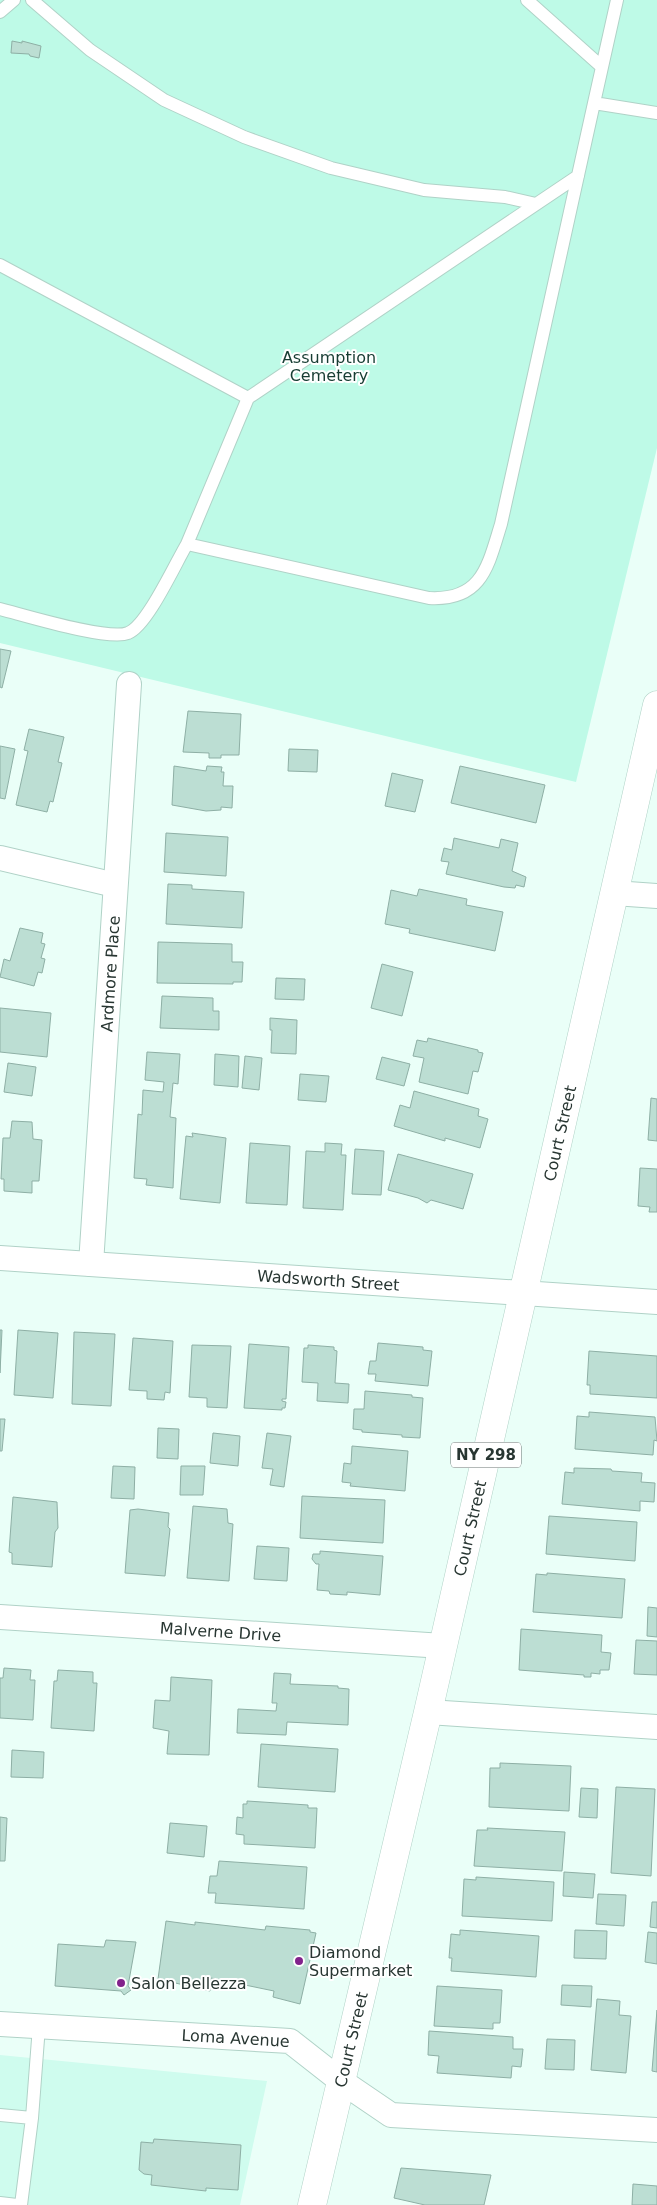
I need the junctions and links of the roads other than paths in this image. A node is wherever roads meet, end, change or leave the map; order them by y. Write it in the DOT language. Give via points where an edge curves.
graph roads {
  1 [pos="14,0"];
  2 [pos="32,0"];
  3 [pos="527,0"];
  4 [pos="618,0"];
  5 [pos="0,12"];
  6 [pos="602,67"];
  7 [pos="594,103"];
  8 [pos="657,113"];
  9 [pos="578,176"];
  10 [pos="536,204"];
  11 [pos="0,265"];
  12 [pos="248,398"];
  13 [pos="187,544"];
  14 [pos="0,609"];
  15 [pos="129,684"];
  16 [pos="657,705"];
  17 [pos="0,858"];
  18 [pos="115,885"];
  19 [pos="614,893"];
  20 [pos="657,896"];
  21 [pos="0,1258"];
  22 [pos="90,1264"];
  23 [pos="523,1294"];
  24 [pos="657,1302"];
  25 [pos="0,1617"];
  26 [pos="442,1646"];
  27 [pos="428,1712"];
  28 [pos="657,1727"];
  29 [pos="0,2024"];
  30 [pos="39,2026"];
  31 [pos="341,2081"];
  32 [pos="0,2114"];
  33 [pos="32,2118"];
  34 [pos="657,2130"];
  35 [pos="0,2203"];
  36 [pos="19,2205"];
  37 [pos="312,2205"];
  1 -- 5 [label="lane"];
  2 -- 10 [label="lane" via="90,50 164,100 244,137 331,168 424,190 505,197"];
  3 -- 6 [label="lane"];
  4 -- 6 [label="lane"];
  6 -- 7 [label="lane"];
  7 -- 8 [label="lane"];
  7 -- 9 [label="lane"];
  9 -- 10 [label="lane"];
  9 -- 13 [label="lane" via="501,524 490,561 474,585 448,600 429,598"];
  10 -- 12 [label="lane"];
  11 -- 12 [label="lane"];
  12 -- 13 [label="lane"];
  13 -- 14 [label="lane" via="145,618 128,633 108,636"];
  15 -- 18 [label="street, Ardmore Place"];
  16 -- 19 [label="main road, Court Street / NY 298"];
  17 -- 18 [label="street"];
  18 -- 22 [label="street, Ardmore Place"];
  19 -- 20 [label="street"];
  19 -- 23 [label="main road, Court Street / NY 298"];
  21 -- 22 [label="street, Wadsworth Street"];
  22 -- 23 [label="street, Wadsworth Street"];
  23 -- 24 [label="street, Wadsworth Street"];
  23 -- 26 [label="main road, Court Street / NY 298"];
  25 -- 26 [label="street, Malverne Drive"];
  26 -- 27 [label="main road, Court Street / NY 298"];
  27 -- 28 [label="street"];
  27 -- 31 [label="main road, Court Street / NY 298"];
  29 -- 30 [label="street, Loma Avenue"];
  30 -- 31 [label="street, Loma Avenue" via="290,2041"];
  30 -- 33 [label="lane"];
  31 -- 34 [label="street, Loma Avenue" via="390,2114"];
  31 -- 37 [label="main road, Court Street / NY 298"];
  32 -- 33 [label="lane"];
  33 -- 36 [label="lane"];
  35 -- 36 [label="lane"];
}
